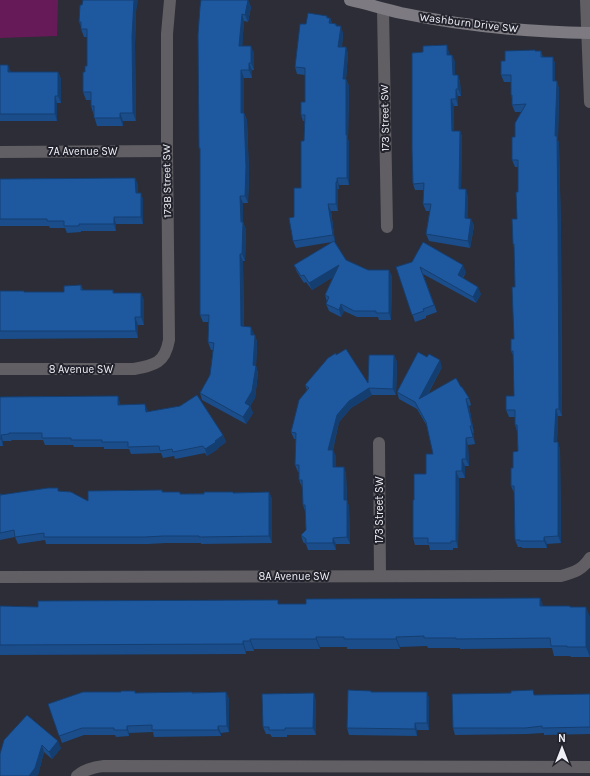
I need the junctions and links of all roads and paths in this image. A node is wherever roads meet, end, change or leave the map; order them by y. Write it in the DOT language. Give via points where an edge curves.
graph roads {
  1 [pos="170,0"];
  2 [pos="350,0"];
  3 [pos="586,0"];
  4 [pos="382,8"];
  5 [pos="588,33"];
  6 [pos="590,102"];
  7 [pos="167,151"];
  8 [pos="0,152"];
  9 [pos="387,227"];
  10 [pos="160,360"];
  11 [pos="0,369"];
  12 [pos="379,443"];
  13 [pos="588,561"];
  14 [pos="380,576"];
  15 [pos="0,577"];
  16 [pos="590,767"];
  17 [pos="253,771"];
  18 [pos="443,771"];
  19 [pos="78,775"];
  1 -- 7 [label="street, 173B Street SW" via="167,34"];
  2 -- 4 [label="street, Washburn Drive SW"];
  3 -- 5 [label="street"];
  4 -- 5 [label="street, Washburn Drive SW" via="453,23"];
  4 -- 9 [label="street, 173 Street SW"];
  5 -- 6 [label="street"];
  7 -- 8 [label="street, 7A Avenue SW"];
  7 -- 10 [label="street, 173B Street SW" via="169,340 168,349"];
  10 -- 11 [label="street, 8 Avenue SW" via="134,369"];
  12 -- 14 [label="street, 173 Street SW"];
  13 -- 14 [label="street, 8A Avenue SW" via="575,572 561,576"];
  14 -- 15 [label="street, 8A Avenue SW"];
  16 -- 18 [label="street"];
  17 -- 18 [label="street"];
  17 -- 19 [label="street" via="104,766 88,769"];
}
